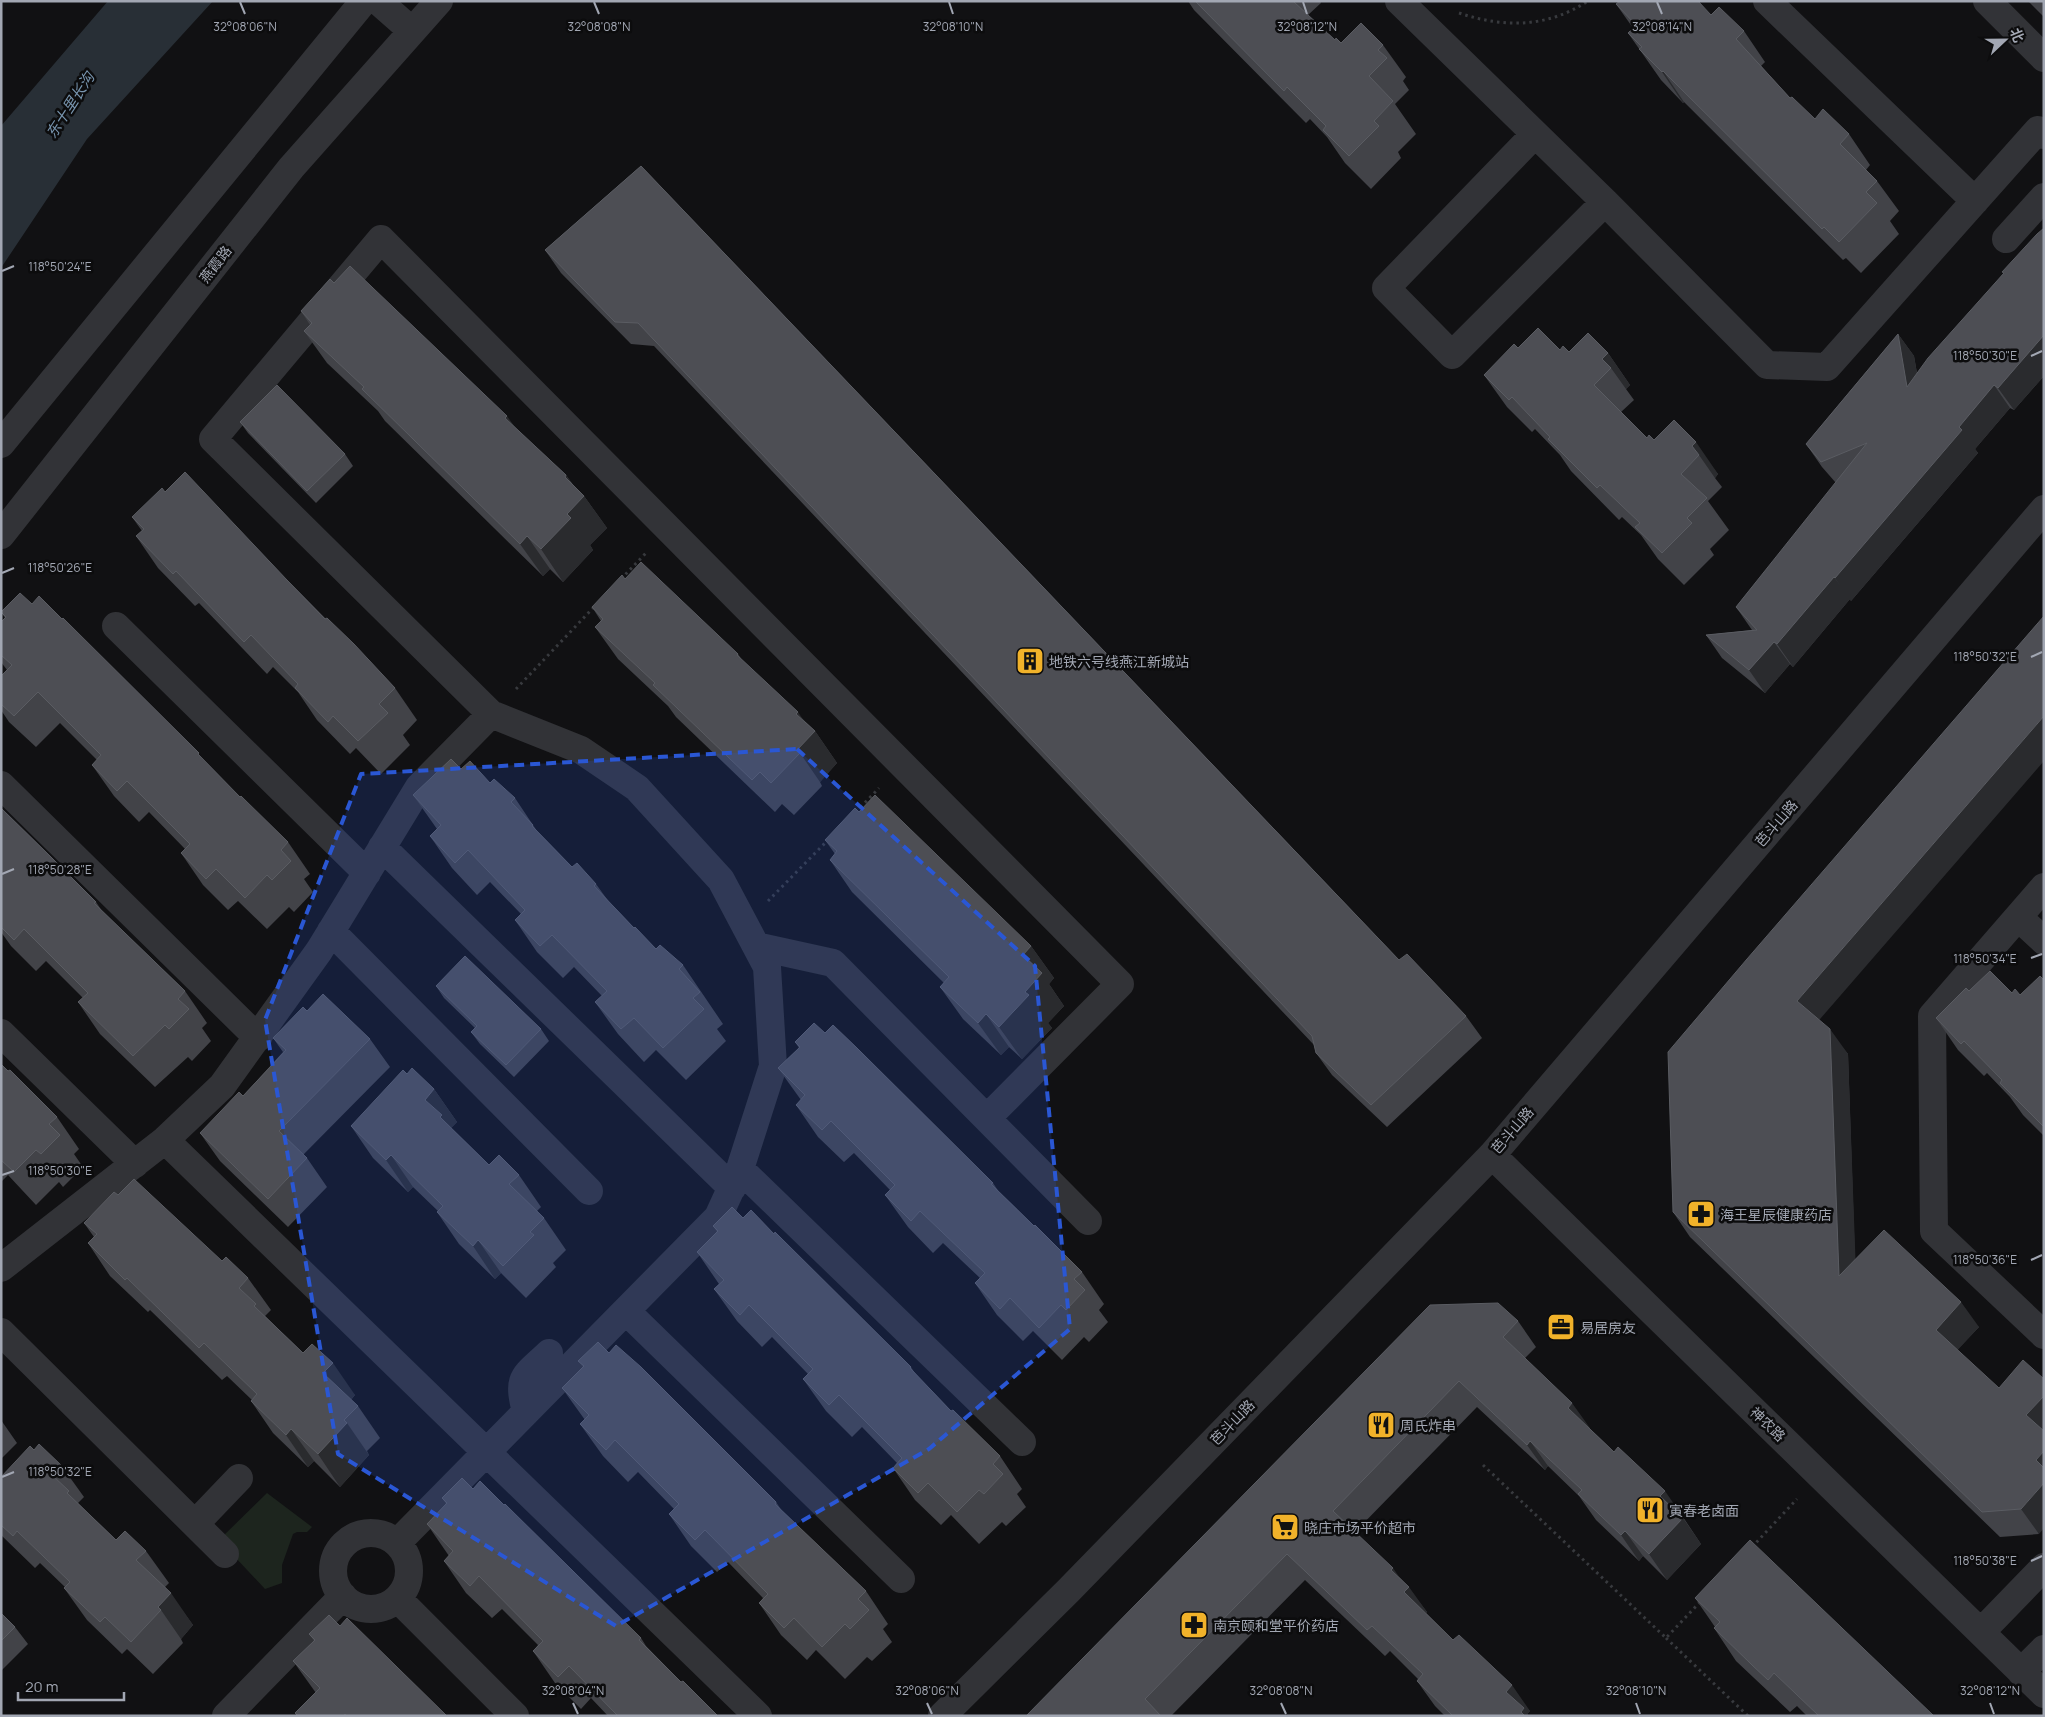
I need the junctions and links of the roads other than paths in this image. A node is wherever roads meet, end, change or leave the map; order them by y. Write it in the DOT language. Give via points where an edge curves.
graph roads {
  1 [pos="364,1"];
  2 [pos="378,1"];
  3 [pos="438,1"];
  4 [pos="1399,1"];
  5 [pos="1767,1"];
  6 [pos="1987,1"];
  7 [pos="411,30"];
  8 [pos="2044,58"];
  9 [pos="1535,134"];
  10 [pos="2044,135"];
  11 [pos="2044,197"];
  12 [pos="1975,201"];
  13 [pos="1605,202"];
  14 [pos="2006,240"];
  15 [pos="1,444"];
  16 [pos="2044,509"];
  17 [pos="1,535"];
  18 [pos="116,626"];
  19 [pos="491,714"];
  20 [pos="1,785"];
  21 [pos="382,847"];
  22 [pos="367,872"];
  23 [pos="2044,887"];
  24 [pos="2018,917"];
  25 [pos="330,931"];
  26 [pos="750,936"];
  27 [pos="2044,941"];
  28 [pos="1,1033"];
  29 [pos="258,1038"];
  30 [pos="987,1118"];
  31 [pos="165,1140"];
  32 [pos="1492,1155"];
  33 [pos="135,1164"];
  34 [pos="736,1178"];
  35 [pos="589,1191"];
  36 [pos="1088,1221"];
  37 [pos="1,1268"];
  38 [pos="626,1311"];
  39 [pos="1,1332"];
  40 [pos="2044,1336"];
  41 [pos="549,1353"];
  42 [pos="526,1412"];
  43 [pos="1022,1442"];
  44 [pos="486,1452"];
  45 [pos="239,1478"];
  46 [pos="195,1524"];
  47 [pos="397,1543"];
  48 [pos="225,1554"];
  49 [pos="2044,1567"];
  50 [pos="901,1579"];
  51 [pos="343,1596"];
  52 [pos="398,1599"];
  53 [pos="1981,1632"];
  54 [pos="2044,1649"];
  55 [pos="2021,1672"];
  56 [pos="2044,1694"];
  57 [pos="950,1713"];
  58 [pos="227,1715"];
  59 [pos="515,1716"];
  60 [pos="758,1716"];
  1 -- 15 [label="street"];
  2 -- 7 [label="street"];
  3 -- 7 [label="street, 燕霞路"];
  4 -- 9 [label="street"];
  5 -- 12 [label="street"];
  6 -- 8 [label="street"];
  7 -- 17 [label="street, 燕霞路" via="291,168"];
  9 -- 13 [label="street"];
  9 -- 13 [label="street" via="1386,288 1452,354"];
  10 -- 12 [label="street" via="2038,130"];
  11 -- 14 [label="street"];
  12 -- 13 [label="street" via="1827,367 1767,365"];
  16 -- 32 [label="street, 芭斗山路"];
  18 -- 22 [label="street"];
  19 -- 21 [label="street" via="419,787"];
  19 -- 26 [label="street" via="581,750 637,788 721,880"];
  19 -- 30 [label="street" via="213,439 381,239 1120,984"];
  20 -- 29 [label="street"];
  21 -- 22 [label="street"];
  21 -- 34 [label="street"];
  22 -- 25 [label="street"];
  23 -- 24 [label="street"];
  24 -- 27 [label="street"];
  24 -- 40 [label="street" via="1932,1016 1934,1230"];
  25 -- 29 [label="street"];
  25 -- 35 [label="street"];
  26 -- 30 [label="street" via="833,963"];
  26 -- 34 [label="street" via="767,967 773,1066"];
  28 -- 33 [label="street"];
  29 -- 31 [label="street" via="222,1086"];
  30 -- 36 [label="street"];
  31 -- 33 [label="street"];
  31 -- 44 [label="street"];
  32 -- 53 [label="street, 神农路"];
  32 -- 57 [label="street, 芭斗山路"];
  33 -- 37 [label="street"];
  34 -- 38 [label="street" via="718,1217"];
  34 -- 43 [label="street"];
  38 -- 42 [label="street"];
  38 -- 50 [label="street"];
  39 -- 46 [label="street"];
  41 -- 42 [label="street" via="525,1376 521,1389"];
  42 -- 44 [label="street"];
  44 -- 47 [label="street"];
  44 -- 60 [label="street"];
  45 -- 46 [label="street"];
  46 -- 48 [label="street"];
  47 -- 51 [label="street" via="385,1535 371,1533 356,1536 344,1544 333,1569 335,1582"];
  47 -- 52 [label="street" via="409,1565 409,1577"];
  49 -- 53 [label="street"];
  51 -- 52 [label="street" via="362,1608 375,1609"];
  51 -- 58 [label="street"];
  52 -- 59 [label="street"];
  53 -- 55 [label="street, 神农路"];
  54 -- 55 [label="street"];
  55 -- 56 [label="street, 神农路"];
}
